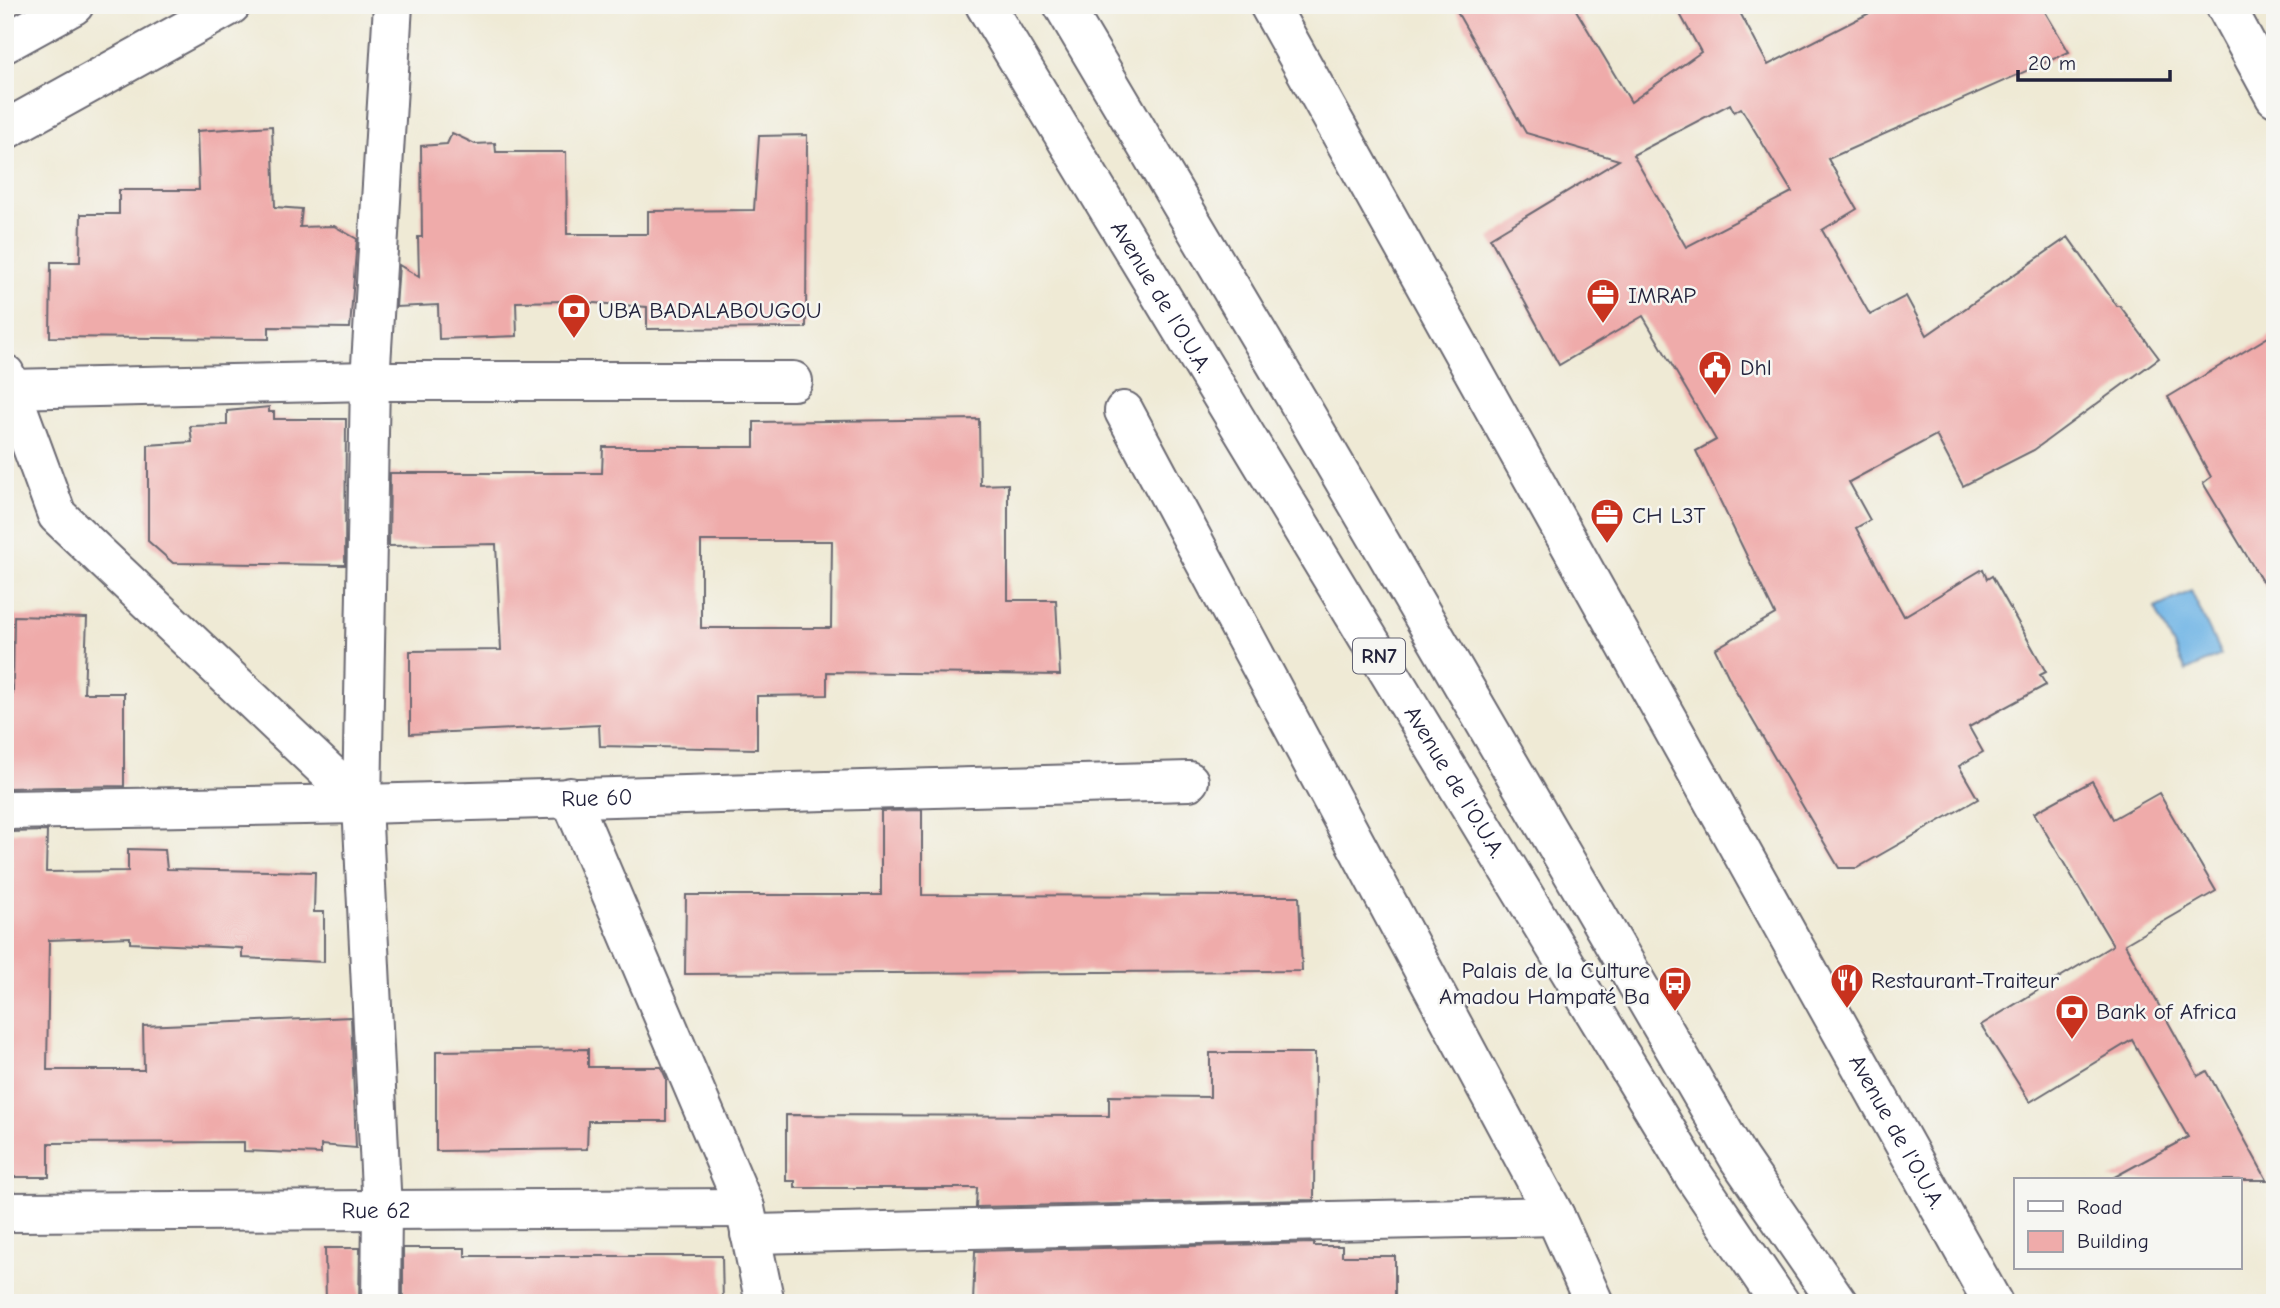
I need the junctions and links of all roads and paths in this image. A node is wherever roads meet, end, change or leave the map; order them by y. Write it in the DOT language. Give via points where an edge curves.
graph roads {
  1 [pos="74,5"];
  2 [pos="231,5"];
  3 [pos="393,5"];
  4 [pos="985,5"];
  5 [pos="1063,5"];
  6 [pos="1269,5"];
  7 [pos="2225,5"];
  8 [pos="5,43"];
  9 [pos="2275,97"];
  10 [pos="5,131"];
  11 [pos="7,381"];
  12 [pos="370,381"];
  13 [pos="793,382"];
  14 [pos="1124,411"];
  15 [pos="1189,781"];
  16 [pos="570,797"];
  17 [pos="362,804"];
  18 [pos="5,810"];
  19 [pos="382,1210"];
  20 [pos="5,1212"];
  21 [pos="1555,1216"];
  22 [pos="748,1221"];
  23 [pos="381,1303"];
  24 [pos="765,1303"];
  25 [pos="1594,1303"];
  26 [pos="1780,1303"];
  27 [pos="1838,1303"];
  28 [pos="1993,1303"];
  1 -- 8 [label="street"];
  2 -- 10 [label="street"];
  3 -- 12 [label="street"];
  4 -- 26 [label="street, Avenue de l'O.U.A. / RN7" via="1694,1175"];
  5 -- 27 [label="street, RN7" via="1739,1159"];
  6 -- 28 [label="street, Avenue de l'O.U.A."];
  7 -- 9 [label="street"];
  11 -- 12 [label="street"];
  11 -- 17 [label="street" via="57,514"];
  12 -- 13 [label="street"];
  12 -- 17 [label="street"];
  14 -- 21 [label="street"];
  15 -- 16 [label="street, Rue 60"];
  16 -- 17 [label="street, Rue 60"];
  16 -- 22 [label="street"];
  17 -- 18 [label="street, Rue 60"];
  17 -- 19 [label="street"];
  19 -- 20 [label="street, Rue 62"];
  19 -- 22 [label="street, Rue 62"];
  19 -- 23 [label="street"];
  21 -- 22 [label="street, Rue 62"];
  21 -- 25 [label="street"];
  22 -- 24 [label="street"];
}
